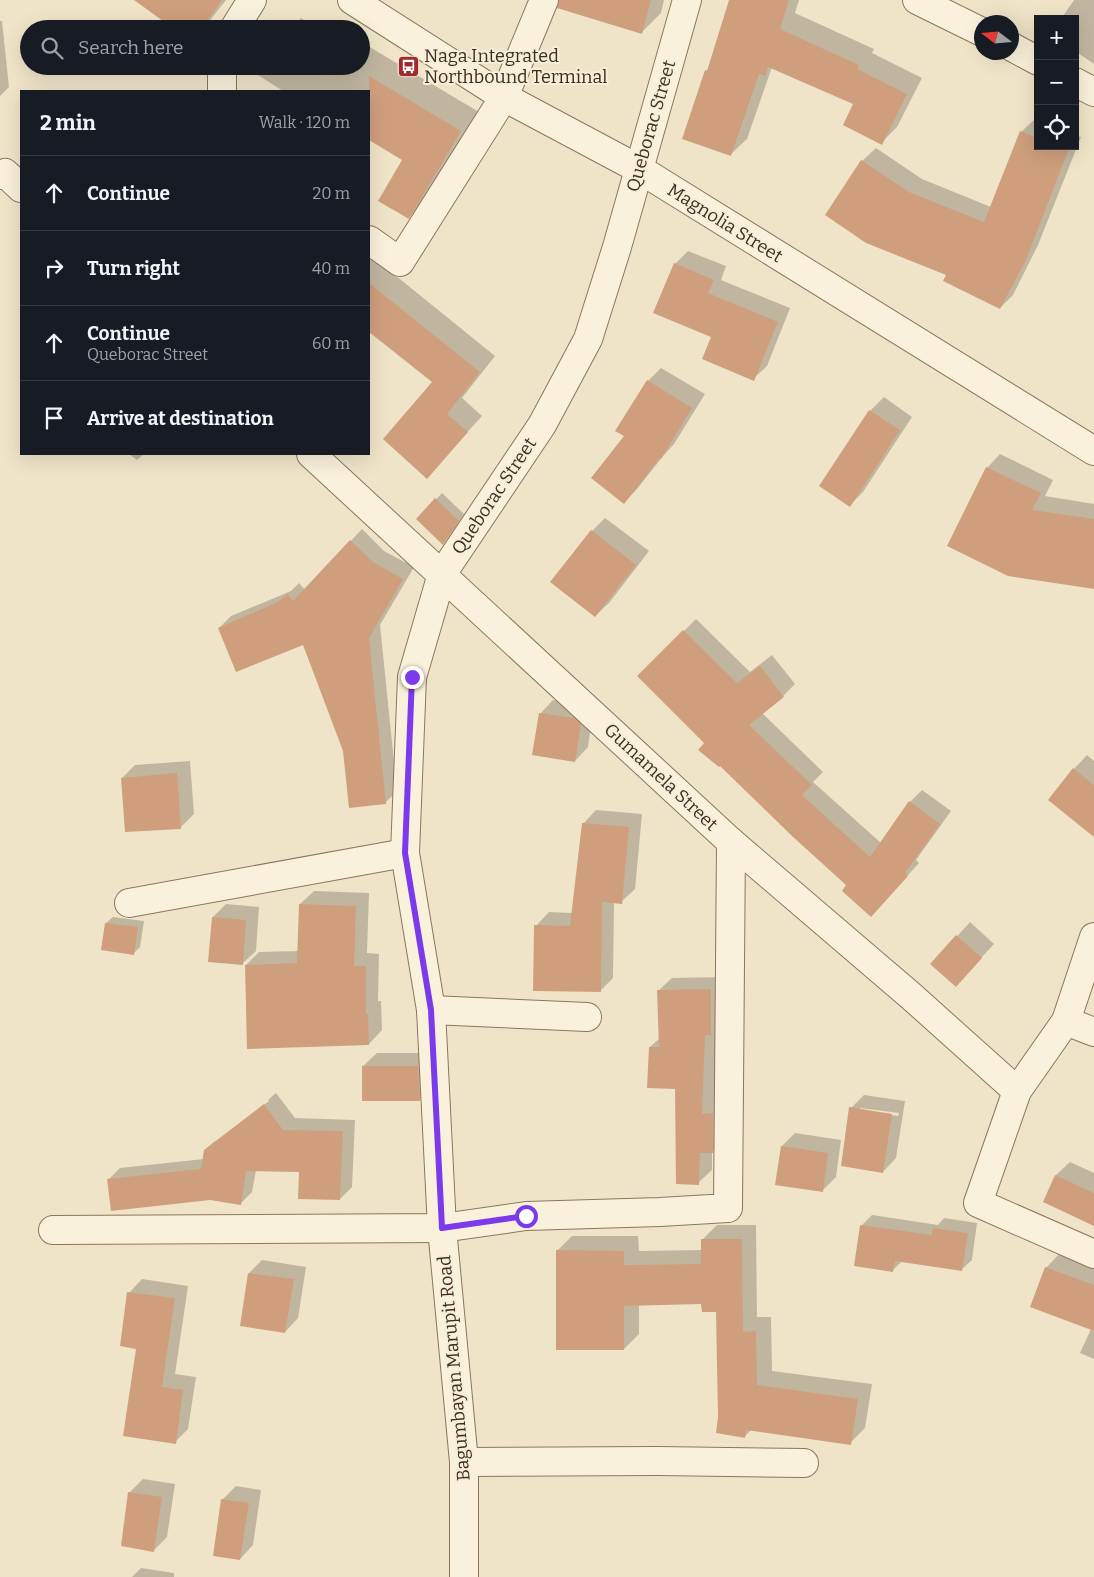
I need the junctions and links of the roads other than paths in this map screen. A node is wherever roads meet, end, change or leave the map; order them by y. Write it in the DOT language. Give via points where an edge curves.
graph roads {
  1 [pos="252,0"];
  2 [pos="352,0"];
  3 [pos="544,0"];
  4 [pos="687,0"];
  5 [pos="917,0"];
  6 [pos="240,20"];
  7 [pos="974,28"];
  8 [pos="1019,51"];
  9 [pos="1036,60"];
  10 [pos="222,75"];
  11 [pos="1079,84"];
  12 [pos="222,90"];
  13 [pos="1094,92"];
  14 [pos="504,97"];
  15 [pos="639,169"];
  16 [pos="0,175"];
  17 [pos="20,187"];
  18 [pos="370,241"];
  19 [pos="1094,451"];
  20 [pos="312,455"];
  21 [pos="442,574"];
  22 [pos="731,842"];
  23 [pos="405,853"];
  24 [pos="129,903"];
  25 [pos="1094,937"];
  26 [pos="431,1010"];
  27 [pos="587,1017"];
  28 [pos="1066,1021"];
  29 [pos="1094,1032"];
  30 [pos="1017,1091"];
  31 [pos="442,1228"];
  32 [pos="52,1230"];
  33 [pos="1094,1254"];
  34 [pos="464,1462"];
  35 [pos="804,1463"];
  36 [pos="464,1577"];
  1 -- 6 [label="street"];
  2 -- 14 [label="street, Magnolia Street"];
  3 -- 14 [label="street"];
  4 -- 15 [label="street, Queborac Street"];
  5 -- 7 [label="street"];
  8 -- 9 [label="street"];
  10 -- 12 [label="street"];
  11 -- 13 [label="street"];
  14 -- 15 [label="street, Magnolia Street"];
  14 -- 18 [label="street" via="400,262"];
  15 -- 19 [label="street, Magnolia Street"];
  15 -- 21 [label="street, Queborac Street" via="588,339 542,425"];
  16 -- 17 [label="street" via="5,173"];
  20 -- 21 [label="street, Gumamela Street"];
  21 -- 22 [label="street, Gumamela Street"];
  21 -- 23 [label="street, Queborac Street" via="412,677"];
  22 -- 30 [label="street, Gumamela Street"];
  22 -- 31 [label="street" via="728,1208 526,1216"];
  23 -- 24 [label="street"];
  23 -- 26 [label="street, Queborac Street"];
  25 -- 28 [label="street"];
  26 -- 27 [label="street"];
  26 -- 31 [label="street, Bagumbayan Marupit Road"];
  28 -- 29 [label="street"];
  28 -- 30 [label="street"];
  30 -- 33 [label="street" via="978,1203"];
  31 -- 32 [label="street"];
  31 -- 34 [label="street, Bagumbayan Marupit Road"];
  34 -- 35 [label="street"];
  34 -- 36 [label="street, Bagumbayan Marupit Road"];
}
